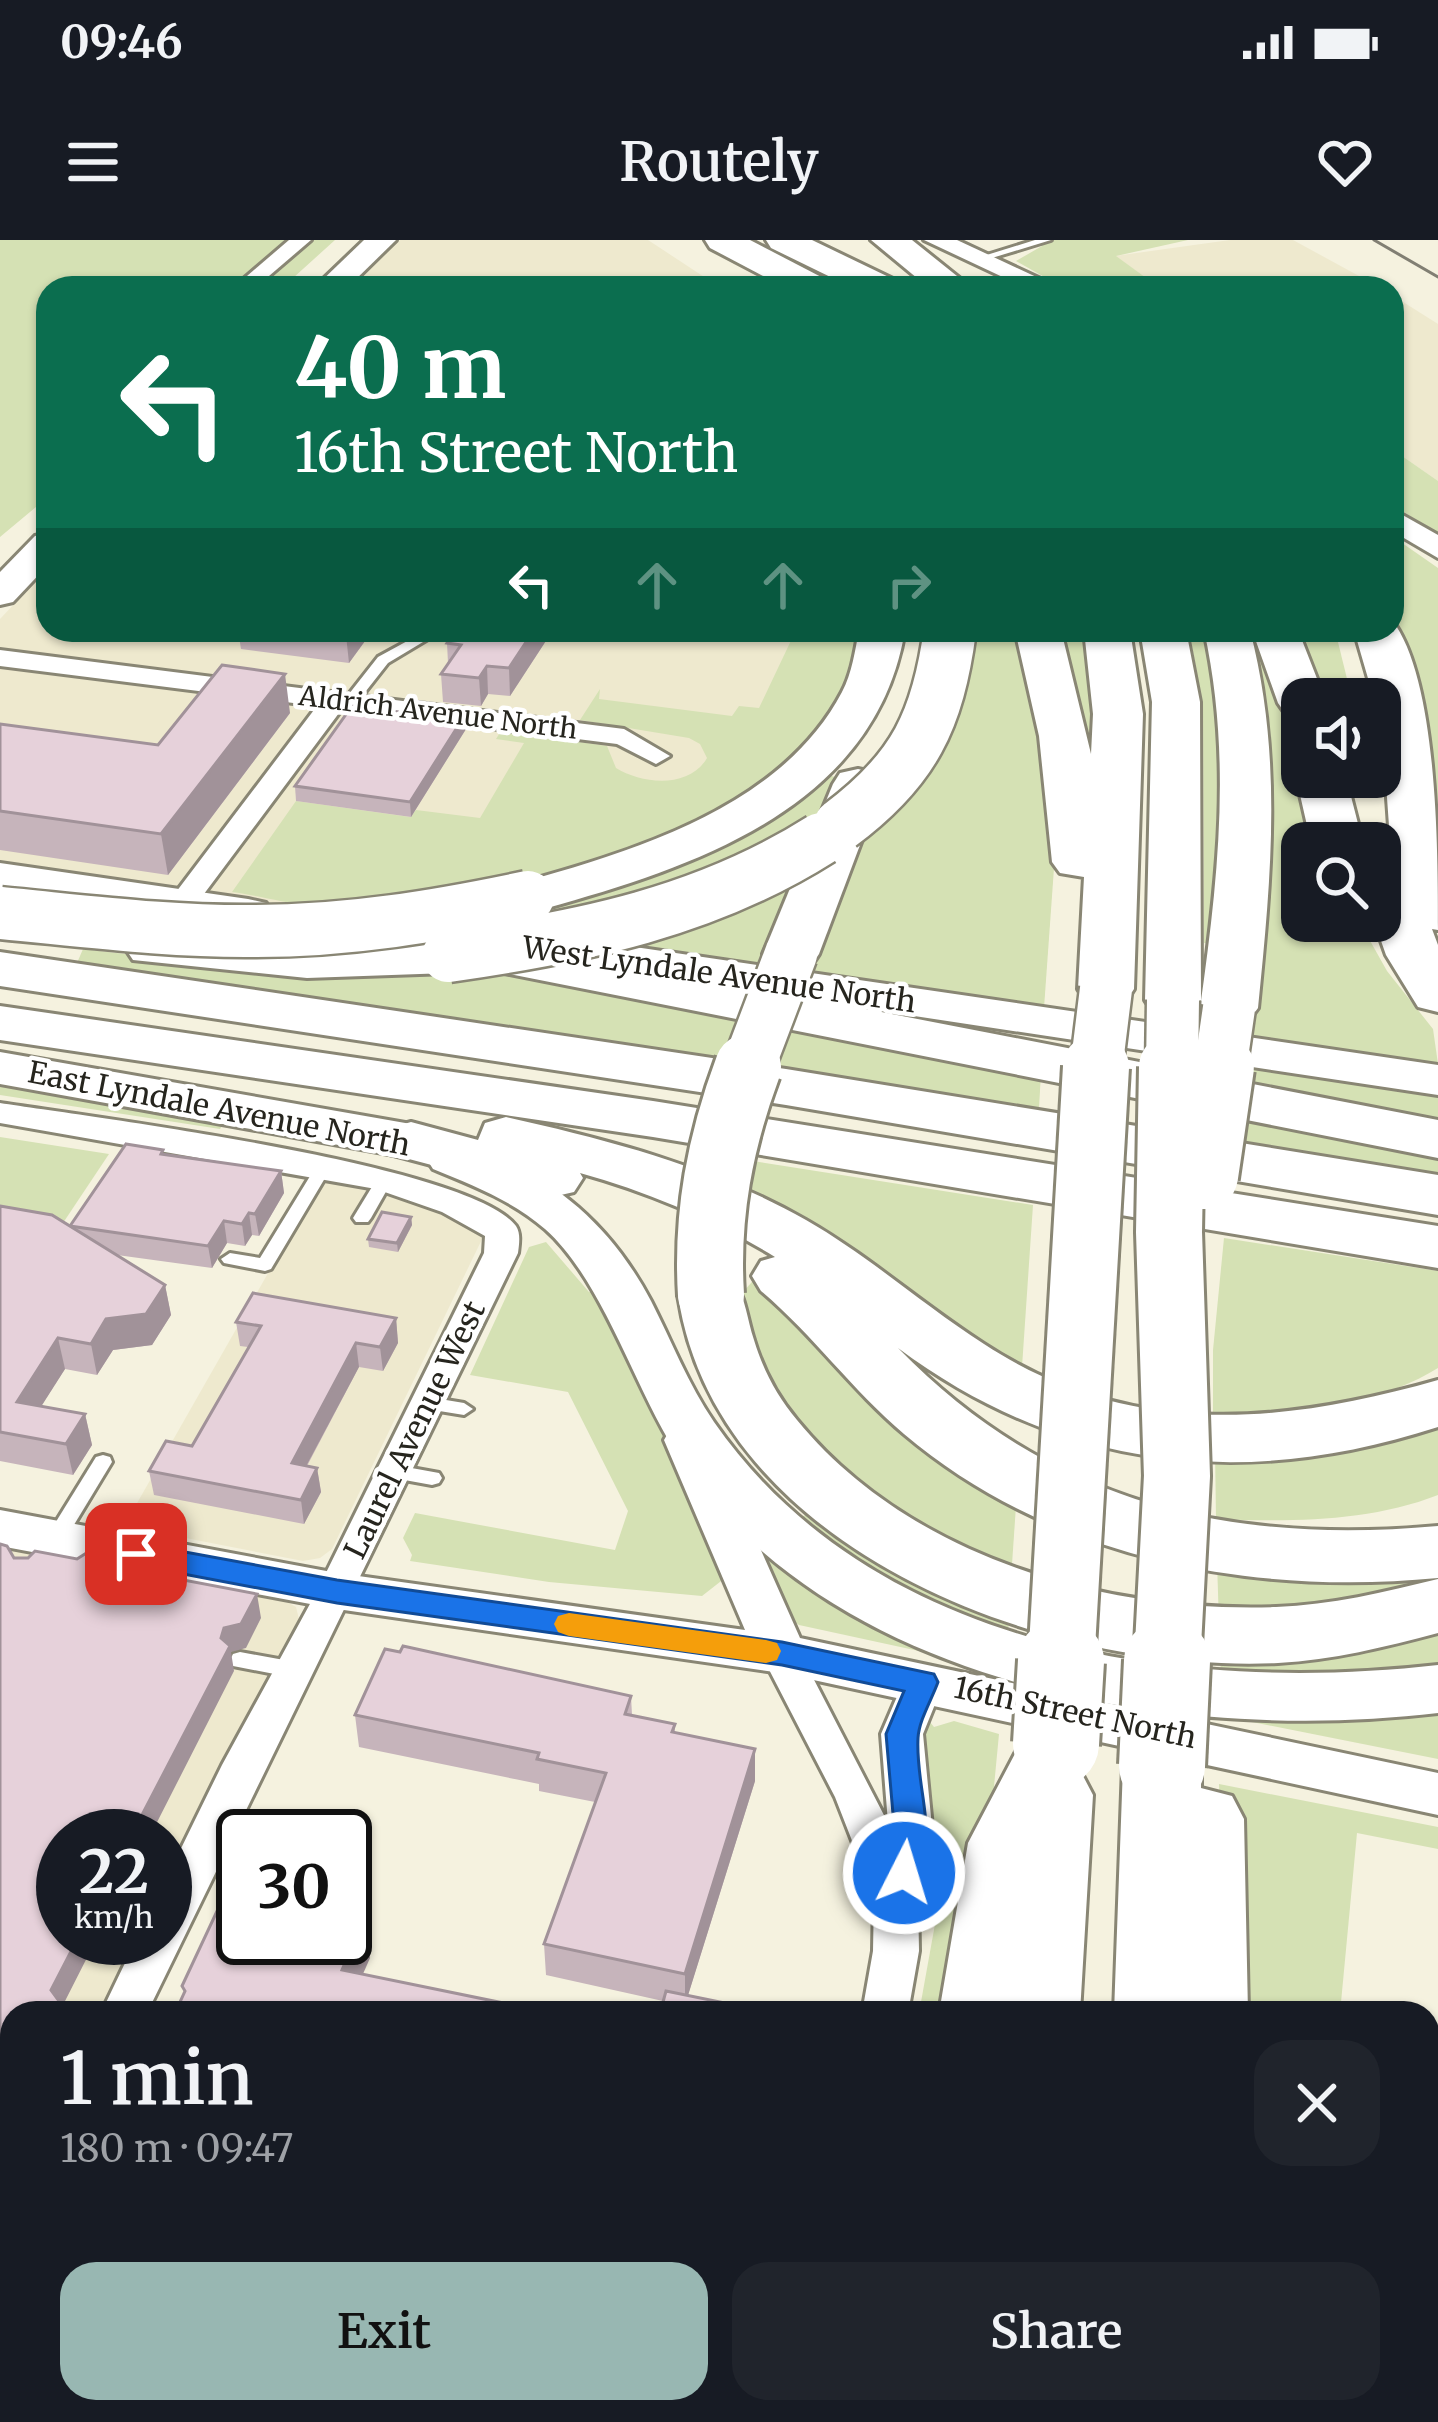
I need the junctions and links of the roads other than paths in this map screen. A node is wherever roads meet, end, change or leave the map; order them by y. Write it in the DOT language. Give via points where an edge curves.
graph roads {
  1 [pos="301,240"];
  2 [pos="346,240"];
  3 [pos="381,240"];
  4 [pos="723,240"];
  5 [pos="781,240"];
  6 [pos="868,240"];
  7 [pos="889,240"];
  8 [pos="936,240"];
  9 [pos="1046,240"];
  10 [pos="982,257"];
  11 [pos="258,276"];
  12 [pos="307,276"];
  13 [pos="341,276"];
  14 [pos="773,276"];
  15 [pos="791,276"];
  16 [pos="834,276"];
  17 [pos="857,276"];
  18 [pos="895,276"];
  19 [pos="937,276"];
  20 [pos="1022,276"];
  21 [pos="36,520"];
  22 [pos="1404,526"];
  23 [pos="1438,549"];
  24 [pos="0,552"];
  25 [pos="36,556"];
  26 [pos="0,594"];
  27 [pos="416,642"];
  28 [pos="880,642"];
  29 [pos="893,642"];
  30 [pos="948,642"];
  31 [pos="1041,642"];
  32 [pos="1109,642"];
  33 [pos="1165,642"];
  34 [pos="1230,642"];
  35 [pos="1280,642"];
  36 [pos="1355,642"];
  37 [pos="1381,642"];
  38 [pos="0,658"];
  39 [pos="1294,678"];
  40 [pos="1365,678"];
  41 [pos="1394,678"];
  42 [pos="342,701"];
  43 [pos="869,709"];
  44 [pos="656,756"];
  45 [pos="1394,798"];
  46 [pos="1397,798"];
  47 [pos="1438,858"];
  48 [pos="0,878"];
  49 [pos="182,904"];
  50 [pos="0,913"];
  51 [pos="1438,914"];
  52 [pos="1401,924"];
  53 [pos="0,930"];
  54 [pos="426,940"];
  55 [pos="1381,942"];
  56 [pos="0,969"];
  57 [pos="1094,987"];
  58 [pos="1438,995"];
  59 [pos="1201,1004"];
  60 [pos="1438,1006"];
  61 [pos="0,1023"];
  62 [pos="108,1036"];
  63 [pos="0,1068"];
  64 [pos="1438,1080"];
  65 [pos="0,1113"];
  66 [pos="1438,1139"];
  67 [pos="397,1161"];
  68 [pos="323,1168"];
  69 [pos="1438,1195"];
  70 [pos="362,1218"];
  71 [pos="1438,1247"];
  72 [pos="230,1258"];
  73 [pos="671,1399"];
  74 [pos="1438,1403"];
  75 [pos="103,1462"];
  76 [pos="1438,1510"];
  77 [pos="1102,1516"];
  78 [pos="35,1540"];
  79 [pos="1438,1552"];
  80 [pos="337,1592"];
  81 [pos="1438,1606"];
  82 [pos="782,1654"];
  83 [pos="240,1660"];
  84 [pos="295,1670"];
  85 [pos="922,1682"];
  86 [pos="1438,1689"];
  87 [pos="1056,1748"];
  88 [pos="1183,1771"];
  89 [pos="1438,1795"];
  90 [pos="192,1874"];
  91 [pos="896,1897"];
  92 [pos="147,1965"];
  93 [pos="130,2001"];
  94 [pos="887,2001"];
  95 [pos="983,2001"];
  96 [pos="1039,2001"];
  97 [pos="1157,2001"];
  98 [pos="1205,2001"];
  1 -- 11 [label="street"];
  2 -- 12 [label="main road"];
  3 -- 13 [label="main road"];
  4 -- 14 [label="highway"];
  4 -- 15 [label="highway"];
  5 -- 16 [label="highway"];
  5 -- 17 [label="highway"];
  6 -- 18 [label="highway"];
  7 -- 19 [label="highway"];
  8 -- 10 [label="street"];
  9 -- 10 [label="lane"];
  10 -- 20 [label="street"];
  21 -- 24 [label="main road"];
  22 -- 23 [label="street"];
  25 -- 26 [label="main road"];
  27 -- 42 [label="lane" via="383,660"];
  28 -- 43 [label="highway"];
  29 -- 43 [label="highway"];
  30 -- 53 [label="highway, bridge" via="930,727 876,797 787,861 647,918 519,946 337,962"];
  31 -- 57 [label="highway" via="1071,777"];
  32 -- 57 [label="highway" via="1118,714"];
  33 -- 59 [label="highway"];
  34 -- 59 [label="highway" via="1244,698 1249,831"];
  35 -- 39 [label="highway"];
  36 -- 40 [label="highway"];
  37 -- 41 [label="highway"];
  38 -- 42 [label="street, Aldrich Avenue North"];
  42 -- 44 [label="street, Aldrich Avenue North" via="624,737"];
  42 -- 49 [label="street"];
  43 -- 50 [label="highway, bridge" via="736,817 631,866 528,897 389,923 297,930"];
  43 -- 81 [label="highway, bridge" via="859,781 720,1154 709,1222 719,1333 760,1424 868,1524 966,1577 1096,1619 1193,1632 1306,1631"];
  45 -- 51 [label="highway"];
  46 -- 47 [label="highway"];
  48 -- 49 [label="main road, West Lyndale Avenue North"];
  49 -- 54 [label="main road, West Lyndale Avenue North"];
  52 -- 58 [label="highway"];
  54 -- 64 [label="main road, West Lyndale Avenue North" via="539,946"];
  54 -- 66 [label="highway"];
  55 -- 60 [label="highway" via="1404,980"];
  56 -- 62 [label="highway"];
  57 -- 87 [label="highway, bridge"];
  59 -- 88 [label="highway, bridge" via="1176,1357"];
  61 -- 62 [label="highway"];
  62 -- 63 [label="main road, East Lyndale Avenue North"];
  62 -- 67 [label="main road, East Lyndale Avenue North"];
  62 -- 69 [label="highway" via="833,1094"];
  62 -- 71 [label="highway"];
  62 -- 74 [label="highway" via="663,1178 815,1253 969,1367 1125,1430 1294,1440"];
  65 -- 68 [label="street"];
  67 -- 68 [label="street"];
  67 -- 70 [label="lane"];
  67 -- 73 [label="main road, East Lyndale Avenue North" via="511,1184 565,1219 604,1266"];
  67 -- 77 [label="highway" via="620,1196 713,1233 822,1307 905,1396 969,1448"];
  67 -- 80 [label="street, Laurel Avenue West" via="502,1232 501,1253 414,1475"];
  68 -- 72 [label="lane" via="265,1265"];
  73 -- 82 [label="street"];
  73 -- 86 [label="main road, East Lyndale Avenue North" via="728,1482 802,1553 953,1634 1068,1670 1201,1695 1360,1701"];
  75 -- 78 [label="lane"];
  76 -- 77 [label="highway" via="1294,1531"];
  77 -- 79 [label="highway" via="1266,1556 1366,1560"];
  78 -- 80 [label="street, 16th Street North"];
  80 -- 82 [label="street, 16th Street North"];
  80 -- 84 [label="street, Laurel Avenue West"];
  82 -- 85 [label="street, 16th Street North"];
  82 -- 91 [label="street" via="856,1797"];
  83 -- 84 [label="lane"];
  84 -- 90 [label="street, Laurel Avenue West"];
  85 -- 89 [label="street, 16th Street North"];
  85 -- 91 [label="street" via="902,1734 912,1848"];
  87 -- 95 [label="highway" via="1008,1844"];
  87 -- 96 [label="highway"];
  88 -- 97 [label="highway"];
  88 -- 98 [label="highway"];
  91 -- 94 [label="street"];
  92 -- 93 [label="street"];
}
